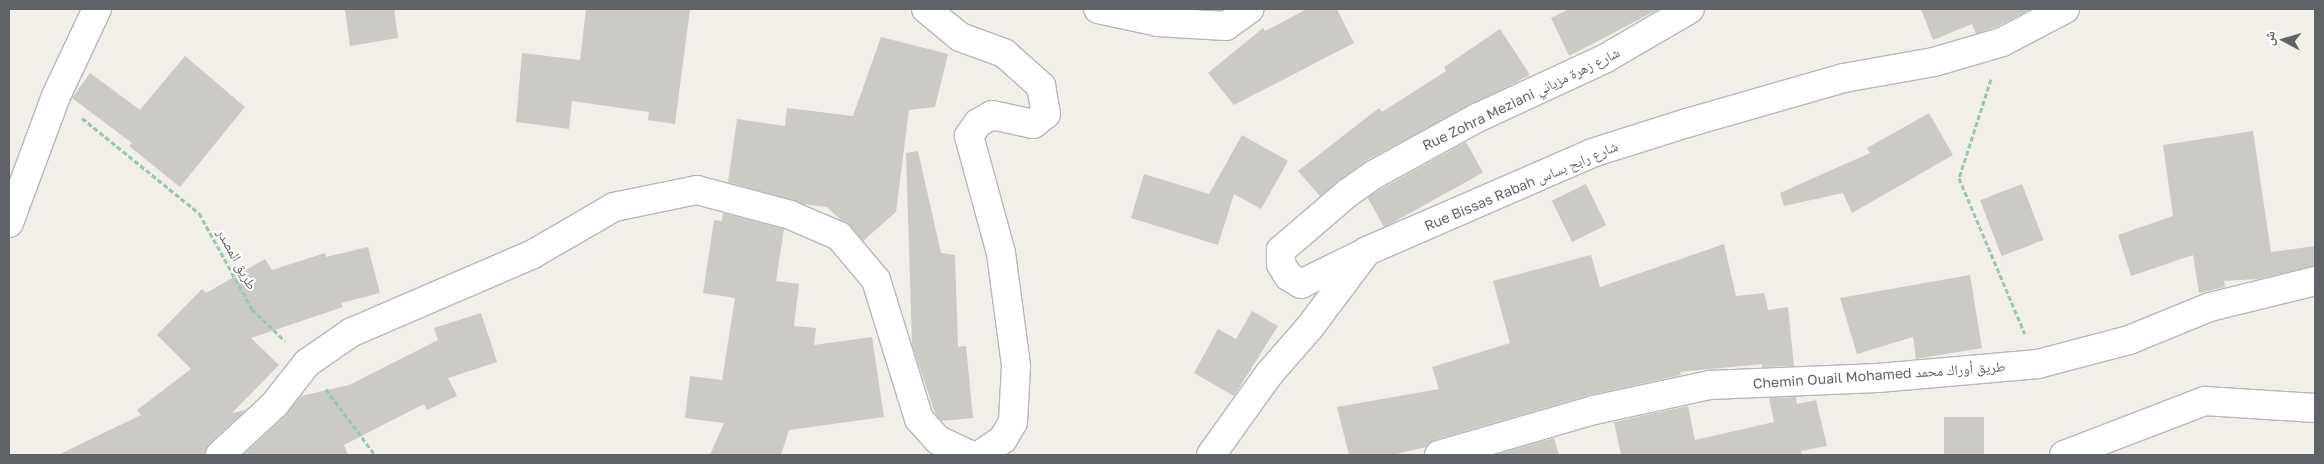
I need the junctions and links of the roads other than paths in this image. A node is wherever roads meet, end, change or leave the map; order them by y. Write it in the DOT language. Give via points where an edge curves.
graph roads {
  1 [pos="97,9"];
  2 [pos="926,9"];
  3 [pos="1098,9"];
  4 [pos="1250,9"];
  5 [pos="1690,9"];
  6 [pos="2065,9"];
  7 [pos="9,223"];
  8 [pos="1367,251"];
  9 [pos="2315,281"];
  10 [pos="2315,408"];
  11 [pos="220,455"];
  12 [pos="970,455"];
  13 [pos="980,455"];
  14 [pos="1211,455"];
  15 [pos="1438,455"];
  16 [pos="2064,455"];
  1 -- 7 [label="street" via="56,96"];
  2 -- 13 [label="street" via="960,37 1004,53 1041,86 1046,114 1033,124 992,115 978,123 970,136 1002,253 1016,366 1013,422 1003,439"];
  3 -- 4 [label="street" via="1158,22 1226,26"];
  5 -- 8 [label="street, Rue Zohra Meziani شارع زهرة مزياني" via="1606,58 1477,118 1375,174 1281,250 1282,264 1288,276 1301,284"];
  6 -- 8 [label="street, Rue Bissas Rabah شارع رابح بساس" via="2002,42 1934,62 1844,78 1602,150"];
  8 -- 14 [label="street, Rue Bissas Rabah شارع رابح بساس" via="1310,327 1269,374"];
  9 -- 15 [label="street, Chemin Ouail Mohamed طريق أوراك محمد" via="2210,307 2129,340 2038,364 1878,378 1710,385 1594,410"];
  10 -- 16 [label="street" via="2206,401"];
  11 -- 12 [label="street" via="274,405 307,363 352,332 533,254 614,207 697,190 790,216 839,236 876,280 919,418 938,440"];
}
